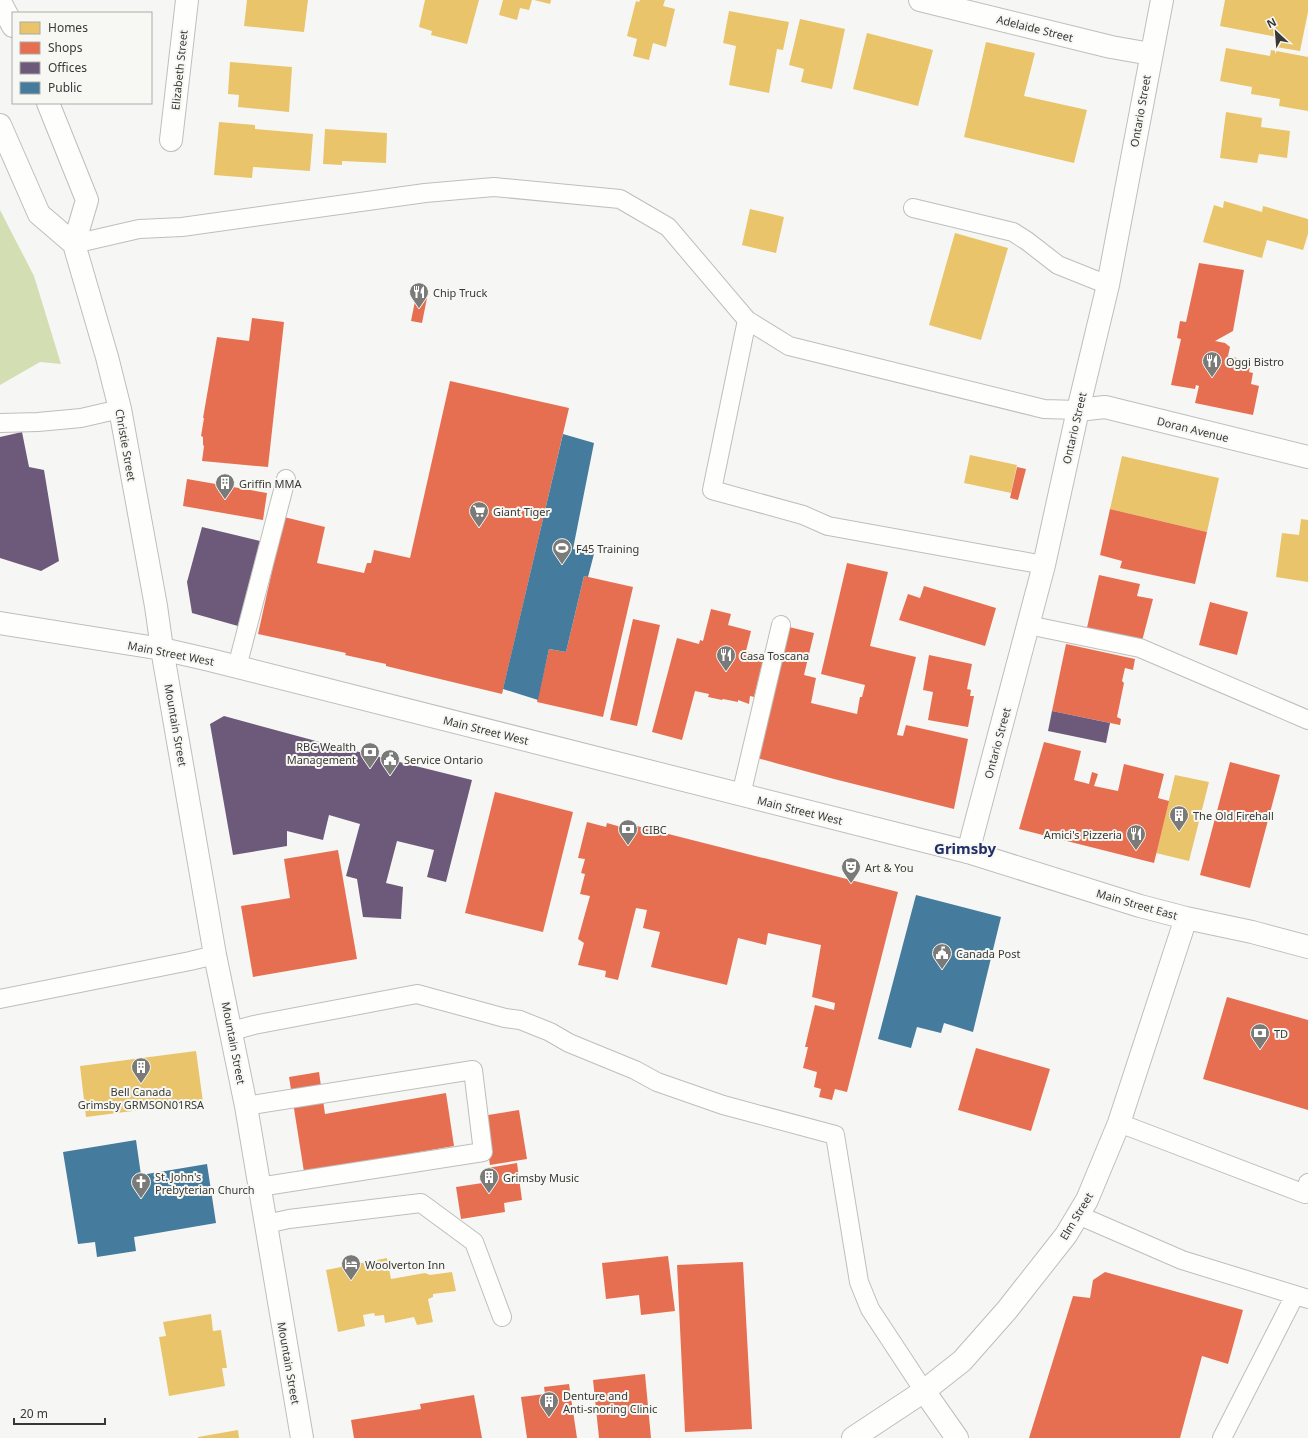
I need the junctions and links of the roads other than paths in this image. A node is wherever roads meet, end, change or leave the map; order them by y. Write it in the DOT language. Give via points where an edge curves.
graph roads {
  1 [pos="187,0"];
  2 [pos="920,0"];
  3 [pos="1162,0"];
  4 [pos="0,2"];
  5 [pos="12,24"];
  6 [pos="1151,54"];
  7 [pos="48,104"];
  8 [pos="0,124"];
  9 [pos="171,140"];
  10 [pos="913,208"];
  11 [pos="74,244"];
  12 [pos="1108,285"];
  13 [pos="747,320"];
  14 [pos="120,409"];
  15 [pos="1078,410"];
  16 [pos="0,423"];
  17 [pos="1308,457"];
  18 [pos="286,479"];
  19 [pos="1044,565"];
  20 [pos="0,623"];
  21 [pos="781,625"];
  22 [pos="1028,625"];
  23 [pos="162,649"];
  24 [pos="237,667"];
  25 [pos="1308,720"];
  26 [pos="741,795"];
  27 [pos="968,852"];
  28 [pos="1186,918"];
  29 [pos="1308,947"];
  30 [pos="216,955"];
  31 [pos="0,999"];
  32 [pos="232,1030"];
  33 [pos="246,1106"];
  34 [pos="1119,1123"];
  35 [pos="259,1187"];
  36 [pos="1306,1188"];
  37 [pos="1078,1215"];
  38 [pos="266,1224"];
  39 [pos="1302,1297"];
  40 [pos="502,1317"];
  41 [pos="924,1392"];
  42 [pos="302,1438"];
  43 [pos="853,1438"];
  44 [pos="957,1438"];
  45 [pos="1222,1438"];
  1 -- 9 [label="main road, Elizabeth Street"];
  2 -- 6 [label="main road, Adelaide Street" via="1111,47"];
  3 -- 6 [label="main road, Ontario Street"];
  4 -- 5 [label="main road"];
  6 -- 12 [label="main road, Ontario Street"];
  7 -- 11 [label="main road" via="87,200"];
  8 -- 11 [label="main road" via="39,214"];
  10 -- 12 [label="lane" via="1013,232 1058,265"];
  11 -- 13 [label="lane" via="139,229 182,227 425,193 494,187 620,199 668,227"];
  11 -- 14 [label="main road, Christie Street"];
  12 -- 15 [label="main road, Ontario Street"];
  13 -- 15 [label="lane" via="789,346 1044,409"];
  13 -- 19 [label="lane" via="712,490 803,515 828,526"];
  14 -- 16 [label="lane" via="81,418"];
  14 -- 23 [label="main road, Christie Street"];
  15 -- 17 [label="main road, Doran Avenue" via="1105,407"];
  15 -- 19 [label="main road, Ontario Street"];
  18 -- 24 [label="lane"];
  19 -- 22 [label="main road, Ontario Street"];
  20 -- 23 [label="main road, Main Street West"];
  21 -- 26 [label="lane"];
  22 -- 25 [label="lane" via="1140,648"];
  22 -- 27 [label="main road, Ontario Street"];
  23 -- 24 [label="main road, Main Street West"];
  23 -- 30 [label="main road, Mountain Street"];
  24 -- 26 [label="main road, Main Street West"];
  26 -- 27 [label="main road, Main Street West"];
  27 -- 28 [label="main road, Main Street East"];
  28 -- 29 [label="main road, Main Street East"];
  28 -- 34 [label="main road, Elm Street"];
  30 -- 31 [label="lane"];
  30 -- 32 [label="main road, Mountain Street"];
  32 -- 33 [label="main road, Mountain Street"];
  32 -- 41 [label="lane" via="417,994 520,1020 657,1082 723,1105 835,1135 859,1282 870,1308"];
  33 -- 35 [label="main road, Mountain Street"];
  33 -- 35 [label="lane" via="473,1070 483,1152"];
  34 -- 36 [label="lane"];
  34 -- 37 [label="main road, Elm Street" via="1087,1200"];
  35 -- 38 [label="main road, Mountain Street"];
  37 -- 39 [label="lane" via="1182,1260"];
  37 -- 41 [label="main road, Elm Street" via="1066,1235 1007,1310 962,1361"];
  38 -- 40 [label="lane" via="421,1203 474,1242"];
  38 -- 42 [label="main road, Mountain Street"];
  39 -- 45 [label="lane"];
  41 -- 43 [label="main road, Elm Street"];
  41 -- 44 [label="main road"];
}
